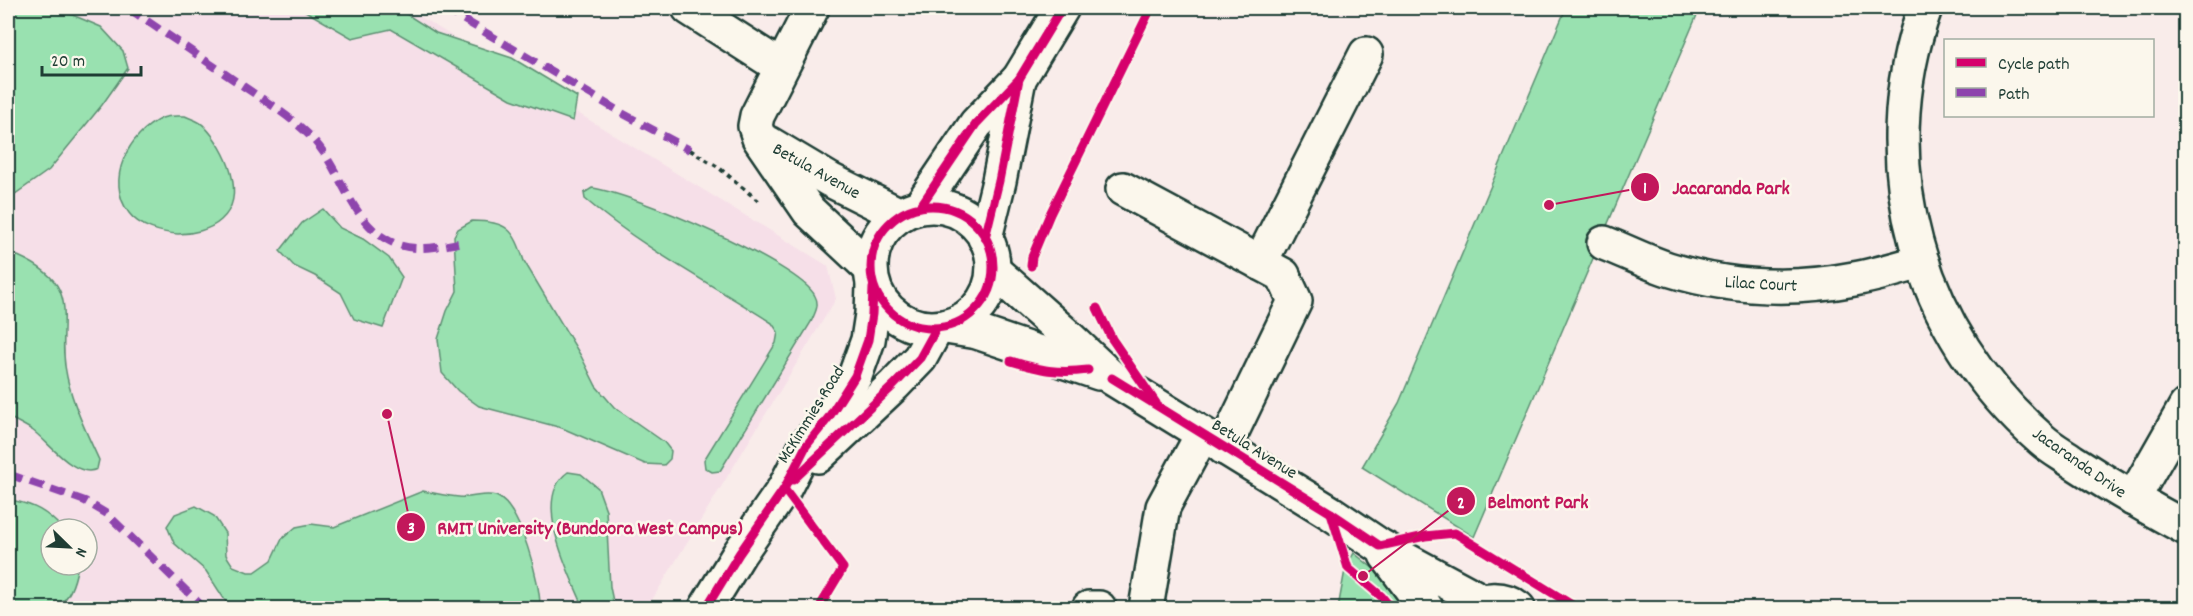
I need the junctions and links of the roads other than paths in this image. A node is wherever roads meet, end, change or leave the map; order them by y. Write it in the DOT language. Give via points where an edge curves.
graph roads {
  1 [pos="690,8"];
  2 [pos="812,8"];
  3 [pos="1062,8"];
  4 [pos="1925,8"];
  5 [pos="1366,54"];
  6 [pos="781,67"];
  7 [pos="1019,79"];
  8 [pos="759,138"];
  9 [pos="1123,189"];
  10 [pos="910,211"];
  11 [pos="985,238"];
  12 [pos="1604,243"];
  13 [pos="1921,262"];
  14 [pos="1260,263"];
  15 [pos="993,270"];
  16 [pos="872,276"];
  17 [pos="941,328"];
  18 [pos="1112,378"];
  19 [pos="2186,406"];
  20 [pos="1213,441"];
  21 [pos="784,489"];
  22 [pos="2133,499"];
  23 [pos="2186,528"];
  24 [pos="1380,546"];
  25 [pos="1475,605"];
  26 [pos="706,609"];
  27 [pos="1089,609"];
  28 [pos="1099,609"];
  29 [pos="1146,609"];
  30 [pos="1426,609"];
  31 [pos="1518,609"];
  1 -- 6 [label="street"];
  2 -- 6 [label="street"];
  3 -- 7 [label="street"];
  4 -- 13 [label="street, Jacaranda Drive" via="1905,89 1902,154 1907,209"];
  5 -- 14 [label="street"];
  6 -- 8 [label="street" via="757,116"];
  7 -- 10 [label="street" via="976,124"];
  7 -- 11 [label="street"];
  8 -- 10 [label="street, Betula Avenue" via="830,180"];
  8 -- 16 [label="street, Betula Avenue" via="810,211"];
  9 -- 14 [label="street, Betula Avenue"];
  10 -- 11 [label="street" via="939,207 958,212 973,222"];
  10 -- 16 [label="street" via="888,225 878,237 872,252"];
  11 -- 15 [label="street"];
  12 -- 13 [label="street, Lilac Court" via="1667,269 1717,281 1768,287 1855,279"];
  13 -- 22 [label="street, Jacaranda Drive" via="1944,316 1971,362 2004,401 2043,441"];
  14 -- 20 [label="street, Betula Avenue" via="1283,275 1295,301"];
  15 -- 17 [label="street" via="979,306 958,323"];
  15 -- 18 [label="street, Betula Avenue"];
  16 -- 17 [label="street" via="883,305 898,319 916,327"];
  16 -- 21 [label="street, McKimmies Road" via="872,314 860,364 829,417 806,446"];
  17 -- 18 [label="street, Betula Avenue" via="977,332"];
  17 -- 21 [label="street, McKimmies Road" via="894,385"];
  18 -- 20 [label="street, Betula Avenue"];
  19 -- 22 [label="street"];
  20 -- 24 [label="street, Betula Avenue"];
  20 -- 29 [label="street" via="1163,507"];
  21 -- 26 [label="street, McKimmies Road"];
  22 -- 23 [label="street, Jacaranda Drive"];
  24 -- 25 [label="street, Betula Avenue"];
  24 -- 30 [label="street, Betula Avenue"];
  25 -- 31 [label="street, Betula Avenue" via="1493,599"];
  27 -- 28 [label="street"];
}
